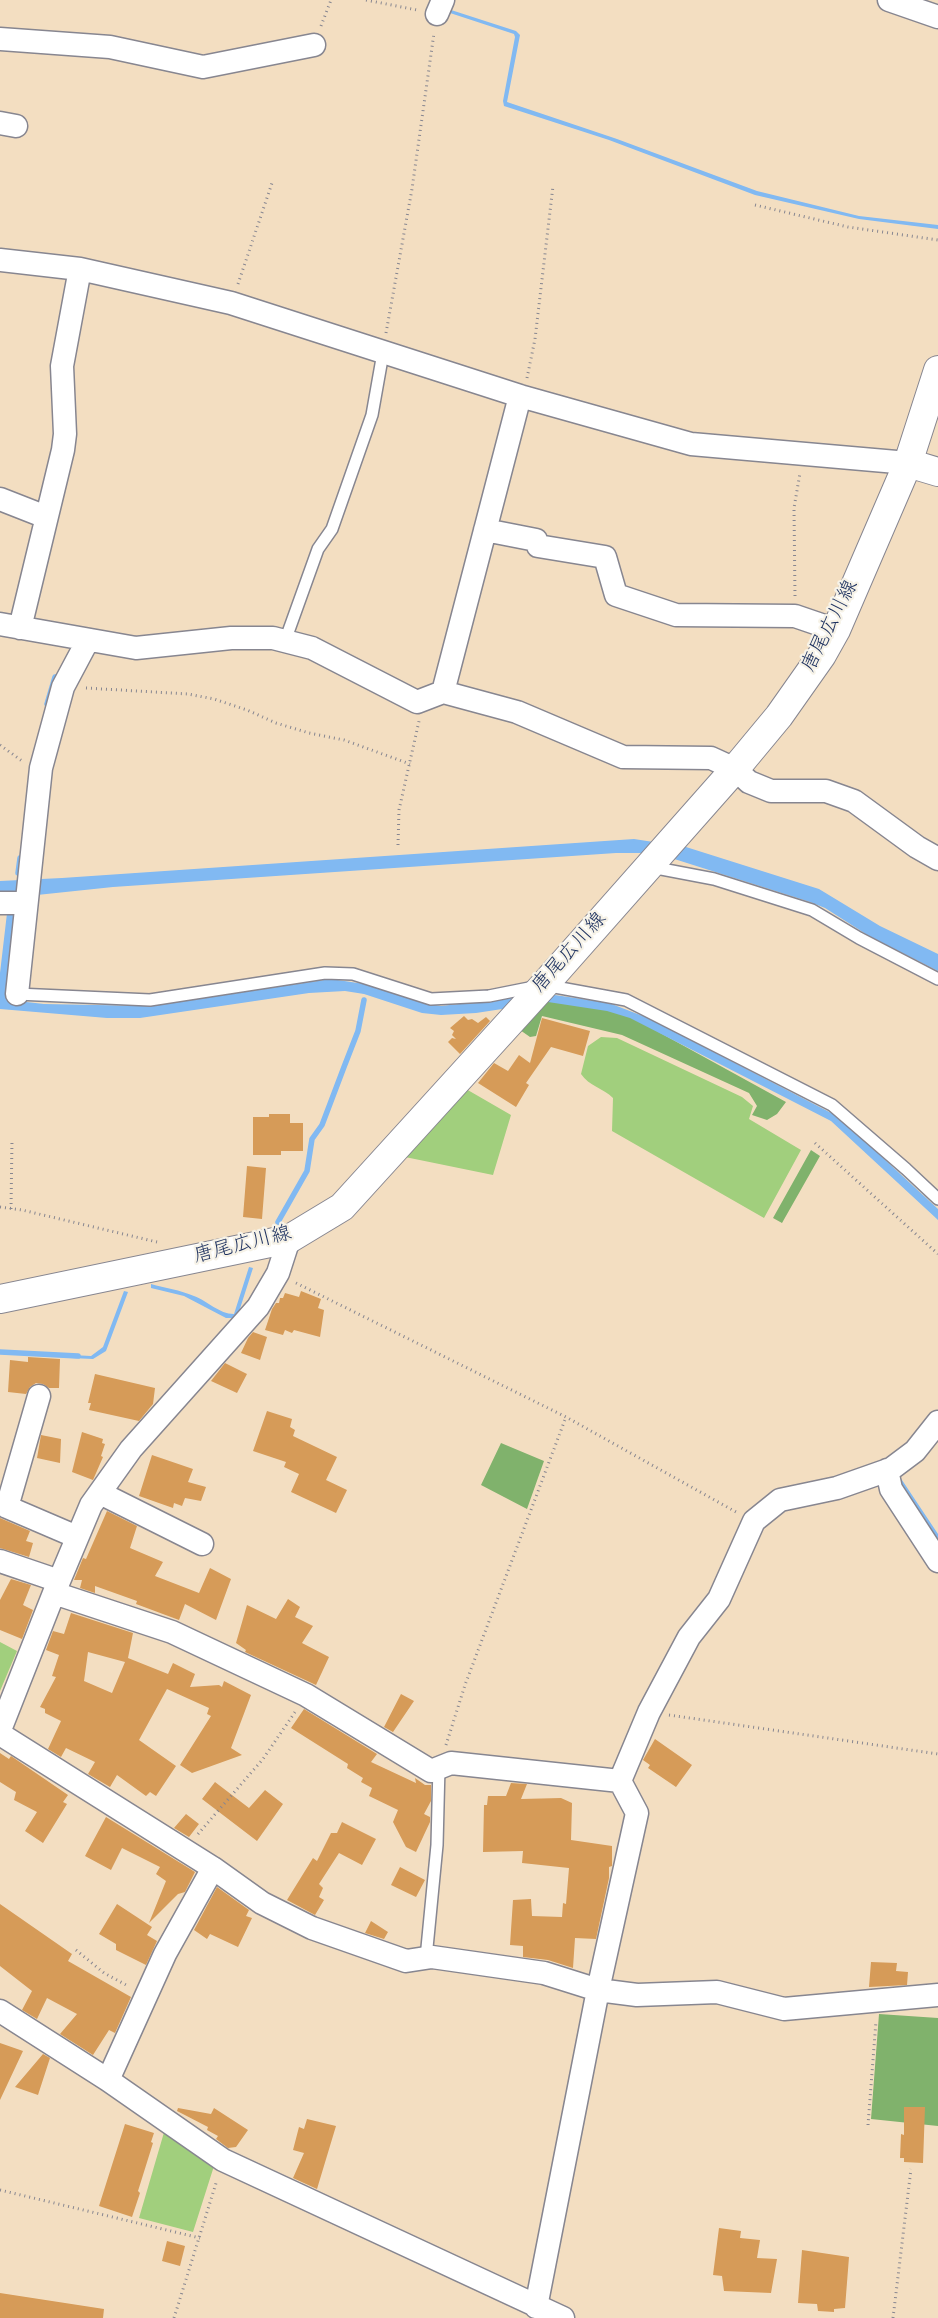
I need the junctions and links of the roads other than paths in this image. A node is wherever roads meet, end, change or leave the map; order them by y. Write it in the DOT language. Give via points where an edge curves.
graph roads {
  1 [pos="889,0"];
  2 [pos="938,17"];
  3 [pos="0,39"];
  4 [pos="314,45"];
  5 [pos="0,260"];
  6 [pos="80,269"];
  7 [pos="383,353"];
  8 [pos="938,370"];
  9 [pos="522,396"];
  10 [pos="908,462"];
  11 [pos="938,472"];
  12 [pos="0,499"];
  13 [pos="46,517"];
  14 [pos="485,530"];
  15 [pos="10,626"];
  16 [pos="836,630"];
  17 [pos="88,640"];
  18 [pos="285,641"];
  19 [pos="443,692"];
  20 [pos="735,769"];
  21 [pos="659,855"];
  22 [pos="938,859"];
  23 [pos="28,893"];
  24 [pos="0,903"];
  25 [pos="938,979"];
  26 [pos="17,994"];
  27 [pos="535,995"];
  28 [pos="938,1199"];
  29 [pos="289,1240"];
  30 [pos="0,1299"];
  31 [pos="39,1396"];
  32 [pos="938,1422"];
  33 [pos="887,1470"];
  34 [pos="100,1493"];
  35 [pos="78,1537"];
  36 [pos="202,1544"];
  37 [pos="0,1561"];
  38 [pos="938,1561"];
  39 [pos="56,1587"];
  40 [pos="0,1730"];
  41 [pos="0,1734"];
  42 [pos="439,1766"];
  43 [pos="620,1781"];
  44 [pos="213,1868"];
  45 [pos="426,1958"];
  46 [pos="598,1990"];
  47 [pos="938,1995"];
  48 [pos="0,2011"];
  49 [pos="108,2080"];
  50 [pos="536,2307"];
  51 [pos="563,2318"];
  1 -- 2 [label="street"];
  3 -- 4 [label="street" via="110,47 203,67"];
  5 -- 6 [label="street"];
  6 -- 7 [label="street" via="232,303"];
  6 -- 13 [label="street" via="62,366 63,450"];
  7 -- 9 [label="street"];
  7 -- 18 [label="lane" via="372,415 332,529 318,549"];
  8 -- 10 [label="main road, 唐尾広川線"];
  9 -- 10 [label="street" via="691,444"];
  9 -- 14 [label="street"];
  10 -- 11 [label="main road"];
  10 -- 16 [label="main road, 唐尾広川線"];
  12 -- 13 [label="street"];
  13 -- 15 [label="street"];
  14 -- 16 [label="street" via="536,540 538,546 605,557 616,595 676,614 795,616"];
  14 -- 19 [label="street"];
  15 -- 17 [label="street"];
  16 -- 20 [label="main road, 唐尾広川線" via="779,716"];
  17 -- 18 [label="street" via="136,648 232,638"];
  17 -- 23 [label="street" via="63,687 40,768"];
  18 -- 19 [label="street" via="312,648 417,702"];
  19 -- 20 [label="street" via="517,712 623,757 711,758"];
  20 -- 21 [label="main road, 唐尾広川線"];
  20 -- 22 [label="street" via="749,782 772,791 826,791 854,800"];
  21 -- 25 [label="lane" via="714,879 812,910"];
  21 -- 27 [label="main road, 唐尾広川線"];
  23 -- 24 [label="street"];
  23 -- 26 [label="street"];
  26 -- 27 [label="lane" via="150,1000 325,973 353,974 431,999"];
  27 -- 28 [label="lane" via="626,1000 832,1106"];
  27 -- 29 [label="main road, 唐尾広川線" via="342,1207"];
  29 -- 30 [label="main road, 唐尾広川線"];
  29 -- 34 [label="street" via="278,1274 258,1307 131,1449"];
  31 -- 35 [label="street" via="7,1507"];
  32 -- 33 [label="street" via="916,1451"];
  33 -- 38 [label="street" via="892,1489"];
  33 -- 43 [label="street" via="837,1488 780,1500 754,1521 719,1599 689,1637 648,1712"];
  34 -- 35 [label="street" via="91,1505"];
  34 -- 36 [label="street"];
  35 -- 39 [label="street"];
  37 -- 39 [label="street"];
  39 -- 40 [label="street"];
  39 -- 42 [label="street" via="172,1632 306,1694 431,1771"];
  41 -- 44 [label="street"];
  42 -- 43 [label="street" via="451,1763"];
  42 -- 45 [label="lane" via="437,1845"];
  43 -- 46 [label="street" via="638,1813"];
  44 -- 45 [label="street" via="262,1903 312,1928 406,1961"];
  44 -- 49 [label="street" via="165,1954"];
  45 -- 46 [label="street" via="544,1972"];
  46 -- 47 [label="street" via="638,1995 717,1992 784,2009"];
  46 -- 50 [label="street"];
  48 -- 49 [label="street"];
  49 -- 50 [label="street" via="223,2160"];
  50 -- 51 [label="street"];
}
